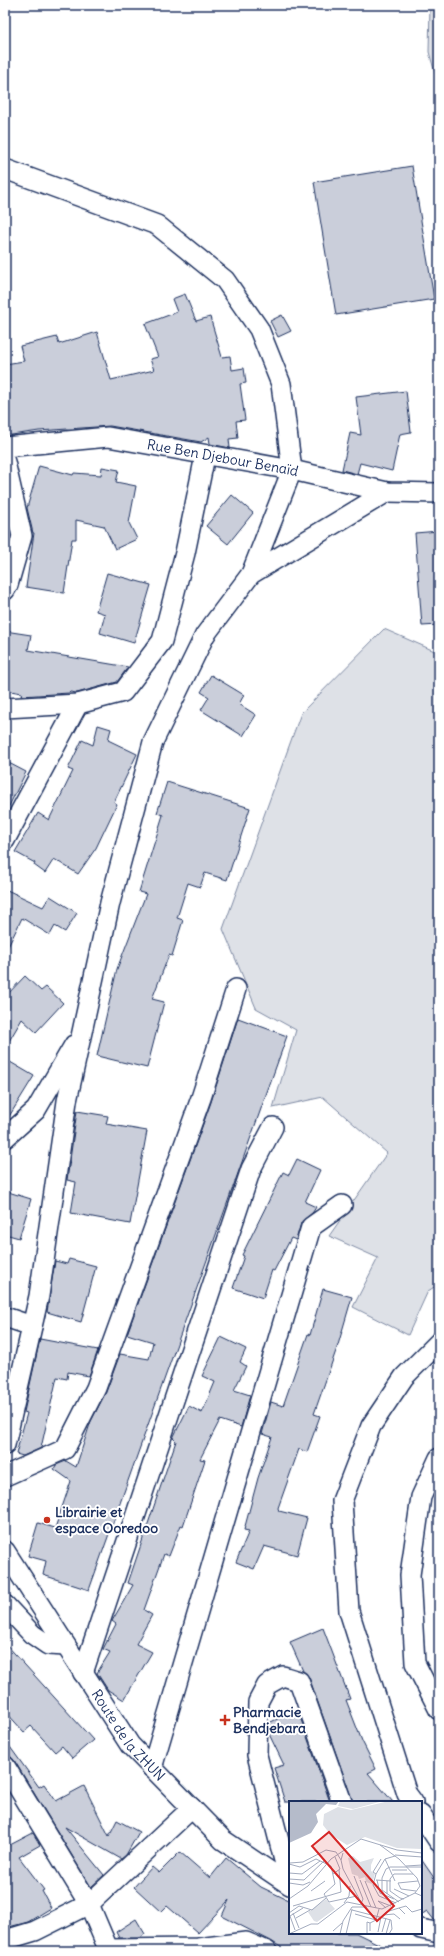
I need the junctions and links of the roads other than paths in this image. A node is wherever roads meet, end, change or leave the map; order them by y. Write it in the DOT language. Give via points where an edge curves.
graph roads {
  1 [pos="5,169"];
  2 [pos="5,447"];
  3 [pos="205,456"];
  4 [pos="5,462"];
  5 [pos="292,470"];
  6 [pos="387,492"];
  7 [pos="439,493"];
  8 [pos="251,574"];
  9 [pos="5,590"];
  10 [pos="78,704"];
  11 [pos="5,708"];
  12 [pos="5,840"];
  13 [pos="236,989"];
  14 [pos="82,1031"];
  15 [pos="273,1127"];
  16 [pos="5,1138"];
  17 [pos="342,1205"];
  18 [pos="5,1317"];
  19 [pos="32,1326"];
  20 [pos="439,1342"];
  21 [pos="5,1445"];
  22 [pos="439,1458"];
  23 [pos="5,1476"];
  24 [pos="5,1551"];
  25 [pos="5,1605"];
  26 [pos="66,1646"];
  27 [pos="83,1673"];
  28 [pos="439,1710"];
  29 [pos="5,1766"];
  30 [pos="152,1768"];
  31 [pos="342,1801"];
  32 [pos="412,1801"];
  33 [pos="192,1808"];
  34 [pos="422,1816"];
  35 [pos="439,1842"];
  36 [pos="289,1880"];
  37 [pos="289,1883"];
  38 [pos="89,1904"];
  39 [pos="422,1929"];
  40 [pos="439,1933"];
  41 [pos="5,1940"];
  42 [pos="108,1950"];
  43 [pos="156,1950"];
  44 [pos="267,1951"];
  1 -- 5 [label="street" via="156,225 225,280 259,329 281,384"];
  2 -- 3 [label="street, Rue Ben Djebour Benaïd" via="108,438"];
  3 -- 5 [label="street, Rue Ben Djebour Benaïd"];
  3 -- 10 [label="street" via="185,553 162,640 123,692"];
  4 -- 9 [label="street" via="22,536"];
  5 -- 6 [label="street, Rue Ben Djebour Benaïd"];
  5 -- 8 [label="street"];
  6 -- 7 [label="street, Rue Ben Djebour Benaïd"];
  6 -- 8 [label="street"];
  8 -- 14 [label="street" via="205,635 153,742 110,902"];
  10 -- 11 [label="street"];
  10 -- 12 [label="street"];
  13 -- 23 [label="street" via="198,1106 96,1388 65,1449"];
  14 -- 16 [label="street" via="36,1110"];
  14 -- 19 [label="street" via="67,1101 39,1296"];
  15 -- 27 [label="street" via="251,1169"];
  17 -- 30 [label="street" via="311,1227"];
  18 -- 19 [label="street"];
  19 -- 21 [label="street"];
  20 -- 32 [label="street" via="404,1377 371,1426 342,1501 349,1610 407,1794"];
  22 -- 28 [label="street" via="421,1497 410,1574 415,1663"];
  24 -- 26 [label="street, Route de la ZHUN"];
  25 -- 26 [label="street" via="32,1634 48,1645"];
  26 -- 27 [label="street, Route de la ZHUN"];
  27 -- 30 [label="street, Route de la ZHUN" via="130,1745"];
  29 -- 38 [label="street"];
  30 -- 33 [label="street, Route de la ZHUN"];
  31 -- 36 [label="street" via="299,1681 283,1676 267,1685 258,1702 257,1755"];
  33 -- 37 [label="street, Route de la ZHUN" via="223,1840"];
  33 -- 38 [label="street"];
  34 -- 35 [label="street"];
  38 -- 41 [label="street" via="35,1931"];
  38 -- 42 [label="street"];
  39 -- 40 [label="street"];
  42 -- 43 [label="street"];
  43 -- 44 [label="street" via="246,1942"];
}
